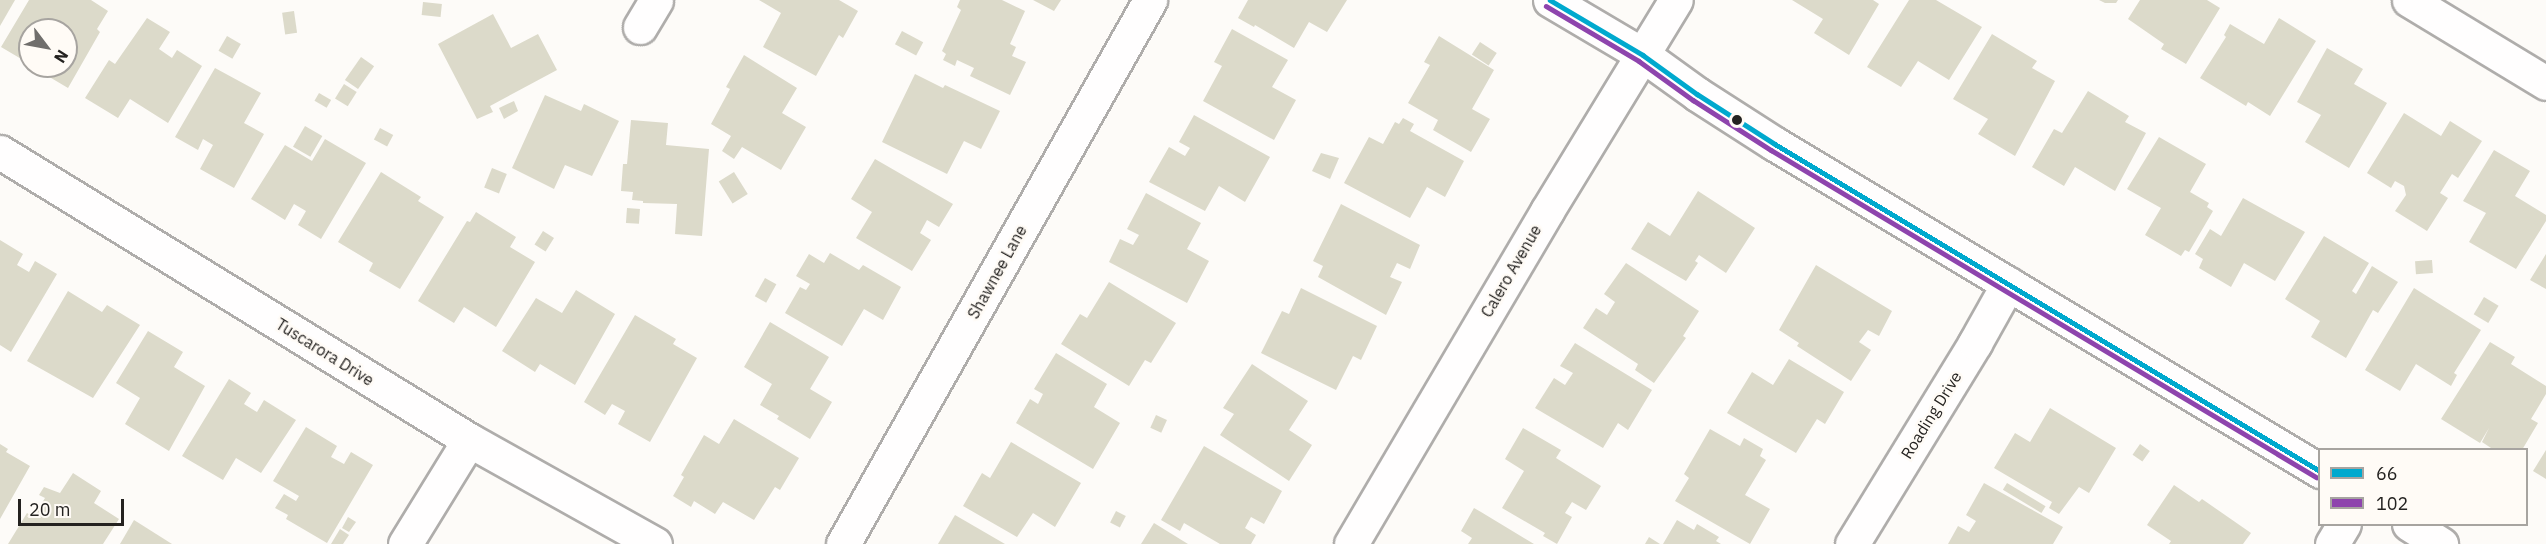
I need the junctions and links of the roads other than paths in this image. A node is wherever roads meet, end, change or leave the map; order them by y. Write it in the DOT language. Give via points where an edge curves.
graph roads {
  1 [pos="1150,0"];
  2 [pos="1550,0"];
  3 [pos="1676,0"];
  4 [pos="2409,0"];
  5 [pos="1643,55"];
  6 [pos="2546,83"];
  7 [pos="0,152"];
  8 [pos="2008,284"];
  9 [pos="469,440"];
  10 [pos="2318,470"];
  11 [pos="2343,526"];
  12 [pos="2411,526"];
  13 [pos="405,544"];
  14 [pos="655,544"];
  15 [pos="843,544"];
  16 [pos="1351,544"];
  17 [pos="1852,544"];
  18 [pos="2332,544"];
  19 [pos="2441,544"];
  1 -- 15 [label="street, Shawnee Lane"];
  2 -- 5 [label="street"];
  3 -- 5 [label="street, Calero Avenue"];
  4 -- 6 [label="street"];
  5 -- 8 [label="street" via="1766,138"];
  5 -- 16 [label="street, Calero Avenue" via="1546,211"];
  7 -- 9 [label="street, Tuscarora Drive"];
  8 -- 10 [label="street"];
  8 -- 17 [label="street, Roading Drive"];
  9 -- 13 [label="street"];
  9 -- 14 [label="street, Tuscarora Drive"];
  11 -- 18 [label="street"];
  12 -- 19 [label="street"];
}
